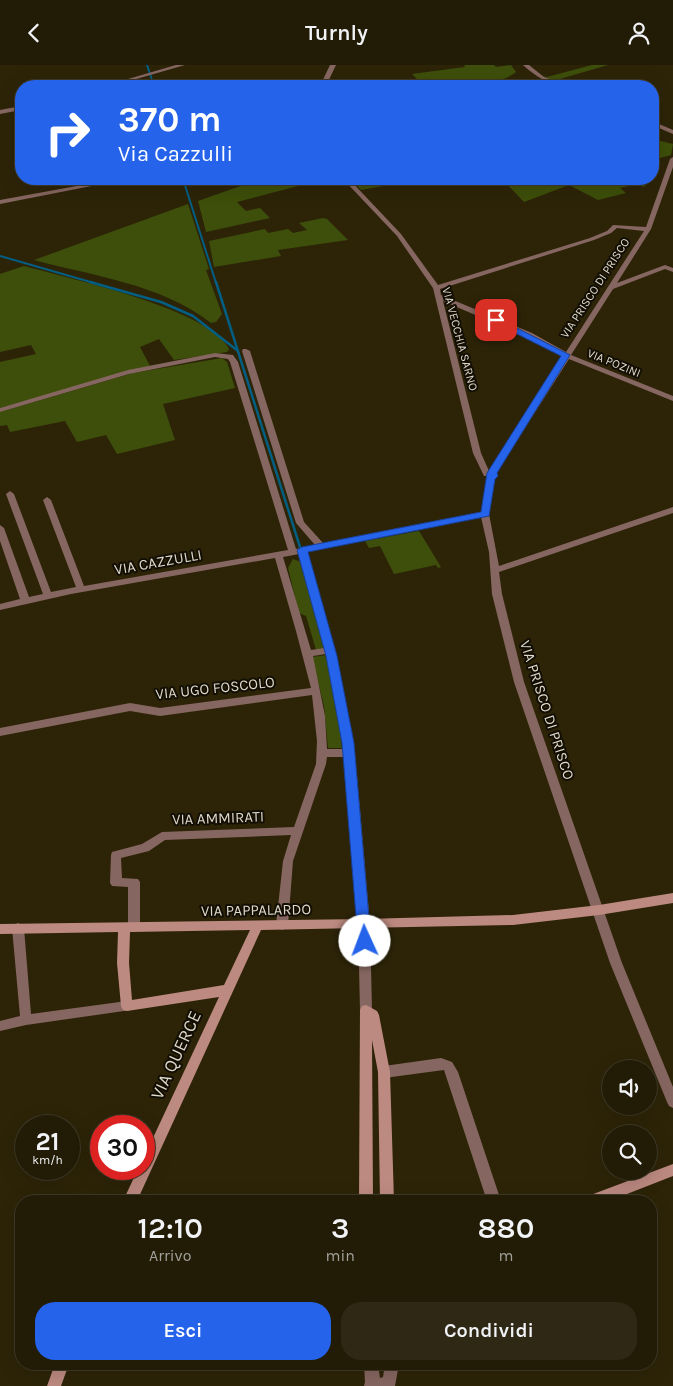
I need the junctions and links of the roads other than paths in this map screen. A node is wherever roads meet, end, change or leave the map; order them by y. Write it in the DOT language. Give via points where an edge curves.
graph roads {
  1 [pos="182,65"];
  2 [pos="333,65"];
  3 [pos="526,65"];
  4 [pos="129,80"];
  5 [pos="326,80"];
  6 [pos="546,80"];
  7 [pos="15,109"];
  8 [pos="0,112"];
  9 [pos="659,126"];
  10 [pos="673,132"];
  11 [pos="673,159"];
  12 [pos="92,185"];
  13 [pos="352,185"];
  14 [pos="0,202"];
  15 [pos="648,229"];
  16 [pos="673,270"];
  17 [pos="609,288"];
  18 [pos="437,292"];
  19 [pos="246,351"];
  20 [pos="565,355"];
  21 [pos="673,399"];
  22 [pos="0,411"];
  23 [pos="490,475"];
  24 [pos="10,494"];
  25 [pos="47,500"];
  26 [pos="673,510"];
  27 [pos="485,514"];
  28 [pos="0,528"];
  29 [pos="321,546"];
  30 [pos="298,551"];
  31 [pos="278,555"];
  32 [pos="495,570"];
  33 [pos="81,589"];
  34 [pos="48,596"];
  35 [pos="25,600"];
  36 [pos="0,607"];
  37 [pos="330,650"];
  38 [pos="306,654"];
  39 [pos="316,691"];
  40 [pos="0,732"];
  41 [pos="323,753"];
  42 [pos="350,753"];
  43 [pos="299,831"];
  44 [pos="673,898"];
  45 [pos="599,911"];
  46 [pos="364,924"];
  47 [pos="258,925"];
  48 [pos="282,925"];
  49 [pos="129,927"];
  50 [pos="0,929"];
  51 [pos="18,929"];
  52 [pos="228,990"];
  53 [pos="126,1006"];
  54 [pos="366,1010"];
  55 [pos="26,1020"];
  56 [pos="0,1026"];
  57 [pos="384,1072"];
  58 [pos="673,1102"];
  59 [pos="673,1170"];
  60 [pos="133,1195"];
  61 [pos="366,1195"];
  62 [pos="387,1195"];
  63 [pos="492,1195"];
  64 [pos="608,1195"];
  65 [pos="60,1370"];
  66 [pos="371,1370"];
  67 [pos="391,1370"];
  68 [pos="372,1385"];
  69 [pos="54,1386"];
  1 -- 4 [label="street"];
  2 -- 5 [label="street"];
  3 -- 6 [label="street"];
  7 -- 8 [label="street"];
  9 -- 10 [label="street"];
  11 -- 15 [label="street, VIA PRISCO DI PRISCO"];
  12 -- 14 [label="street"];
  13 -- 18 [label="street, VIA VECCHIA SARNO" via="399,235"];
  15 -- 17 [label="street, VIA PRISCO DI PRISCO"];
  15 -- 18 [label="street" via="615,226 592,239"];
  16 -- 17 [label="street" via="665,267"];
  17 -- 20 [label="street, VIA PRISCO DI PRISCO"];
  18 -- 20 [label="street, VIA POZINI"];
  18 -- 23 [label="street, VIA VECCHIA SARNO" via="477,453"];
  19 -- 29 [label="street" via="300,523"];
  20 -- 21 [label="street, VIA POZINI"];
  20 -- 23 [label="street, VIA PRISCO DI PRISCO"];
  22 -- 30 [label="street" via="128,372 215,355 230,357"];
  23 -- 27 [label="street, VIA PRISCO DI PRISCO"];
  24 -- 34 [label="street"];
  25 -- 33 [label="street"];
  26 -- 32 [label="street"];
  27 -- 29 [label="street, VIA CAZZULLI"];
  27 -- 32 [label="street, VIA PRISCO DI PRISCO"];
  28 -- 35 [label="street"];
  29 -- 30 [label="street, VIA CAZZULLI"];
  30 -- 31 [label="street, VIA CAZZULLI"];
  30 -- 37 [label="street"];
  31 -- 33 [label="street, VIA CAZZULLI"];
  31 -- 38 [label="street"];
  32 -- 45 [label="street, VIA PRISCO DI PRISCO" via="497,594 519,682"];
  33 -- 34 [label="street, VIA CAZZULLI"];
  34 -- 35 [label="street, VIA CAZZULLI"];
  35 -- 36 [label="street, VIA CAZZULLI"];
  37 -- 38 [label="street"];
  37 -- 42 [label="street"];
  38 -- 39 [label="street"];
  39 -- 40 [label="street, VIA UGO FOSCOLO" via="160,712 130,707"];
  39 -- 41 [label="street"];
  41 -- 42 [label="street"];
  41 -- 43 [label="street"];
  42 -- 46 [label="street"];
  43 -- 48 [label="street" via="288,861"];
  43 -- 49 [label="street, VIA AMMIRATI" via="162,836 145,848 116,855 116,883 134,882"];
  44 -- 45 [label="street, VIA PAPPALARDO"];
  45 -- 46 [label="street, VIA PAPPALARDO" via="513,920"];
  45 -- 58 [label="street, VIA PRISCO DI PRISCO" via="616,963"];
  46 -- 48 [label="street, VIA PAPPALARDO"];
  46 -- 54 [label="street"];
  47 -- 48 [label="street, VIA PAPPALARDO"];
  47 -- 49 [label="street, VIA PAPPALARDO"];
  47 -- 52 [label="street, VIA QUERCE"];
  49 -- 51 [label="street, VIA PAPPALARDO"];
  49 -- 53 [label="street" via="123,963"];
  50 -- 51 [label="street, VIA PAPPALARDO"];
  51 -- 55 [label="street"];
  52 -- 53 [label="street"];
  52 -- 60 [label="street, VIA QUERCE"];
  53 -- 55 [label="street"];
  54 -- 57 [label="street" via="376,1022"];
  54 -- 61 [label="street"];
  55 -- 56 [label="street"];
  57 -- 62 [label="street"];
  57 -- 63 [label="street" via="441,1064 448,1066"];
  59 -- 64 [label="street"];
  65 -- 69 [label="street"];
  66 -- 68 [label="street"];
  67 -- 68 [label="street" via="390,1381 384,1385"];
}
